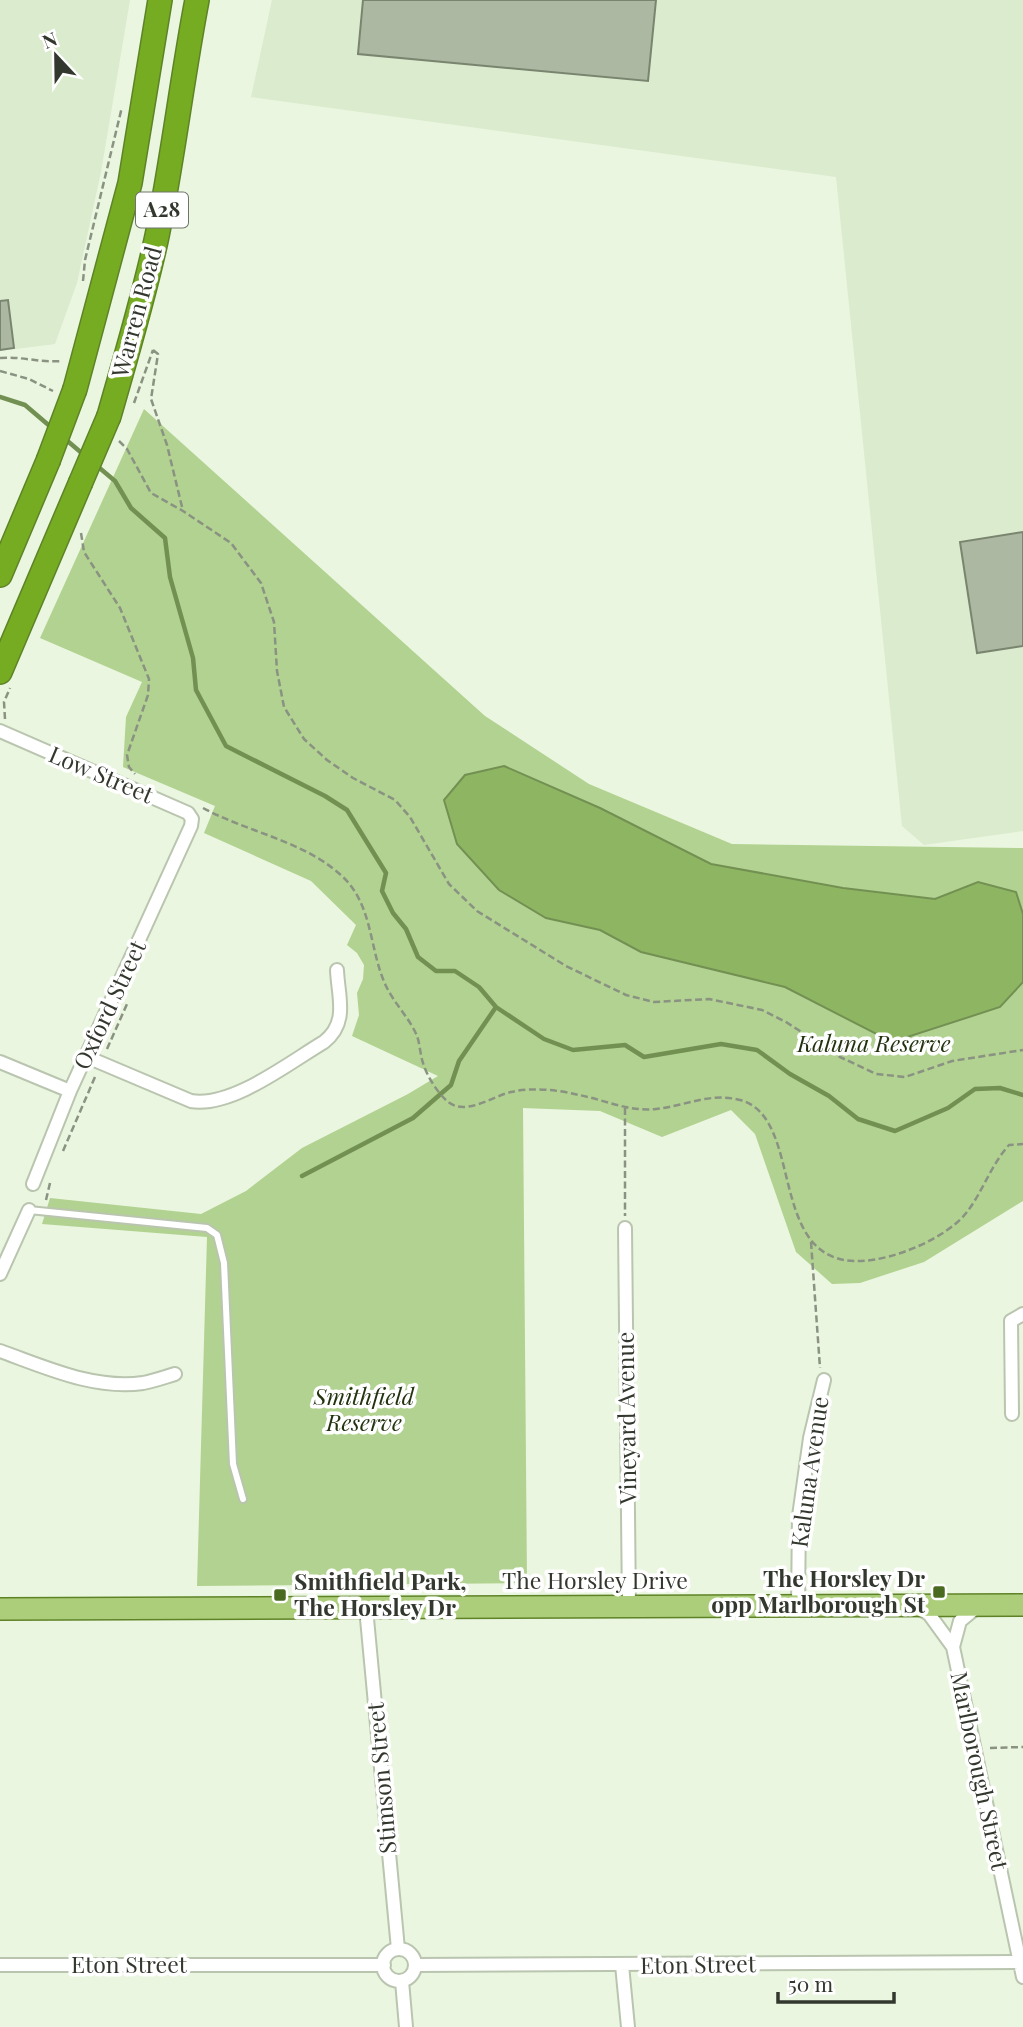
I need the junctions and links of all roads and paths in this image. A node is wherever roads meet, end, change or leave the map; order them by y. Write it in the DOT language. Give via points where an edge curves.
graph roads {
  1 [pos="160,0"];
  2 [pos="197,0"];
  3 [pos="121,108"];
  4 [pos="81,291"];
  5 [pos="0,358"];
  6 [pos="63,361"];
  7 [pos="119,415"];
  8 [pos="81,533"];
  9 [pos="0,575"];
  10 [pos="0,672"];
  11 [pos="0,731"];
  12 [pos="137,776"];
  13 [pos="198,805"];
  14 [pos="191,826"];
  15 [pos="337,970"];
  16 [pos="1023,1050"];
  17 [pos="87,1057"];
  18 [pos="0,1062"];
  19 [pos="96,1077"];
  20 [pos="71,1091"];
  21 [pos="625,1108"];
  22 [pos="1023,1144"];
  23 [pos="62,1152"];
  24 [pos="51,1178"];
  25 [pos="33,1184"];
  26 [pos="29,1210"];
  27 [pos="43,1212"];
  28 [pos="625,1228"];
  29 [pos="811,1239"];
  30 [pos="0,1274"];
  31 [pos="1023,1314"];
  32 [pos="0,1351"];
  33 [pos="175,1374"];
  34 [pos="824,1380"];
  35 [pos="1012,1414"];
  36 [pos="243,1499"];
  37 [pos="979,1605"];
  38 [pos="1023,1605"];
  39 [pos="915,1606"];
  40 [pos="798,1607"];
  41 [pos="366,1608"];
  42 [pos="629,1608"];
  43 [pos="0,1609"];
  44 [pos="953,1647"];
  45 [pos="1023,1747"];
  46 [pos="990,1748"];
  47 [pos="398,1949"];
  48 [pos="1021,1962"];
  49 [pos="0,1965"];
  50 [pos="384,1965"];
  51 [pos="415,1965"];
  52 [pos="622,1965"];
  53 [pos="1023,1977"];
  54 [pos="402,1981"];
  55 [pos="406,2027"];
  56 [pos="628,2027"];
  1 -- 9 [label="highway, Warren Road / A28, bridge" via="130,183 75,389"];
  2 -- 7 [label="highway, Warren Road / A28" via="157,236"];
  3 -- 4 [label="path"];
  5 -- 6 [label="path"];
  7 -- 10 [label="highway, A28, bridge" via="80,484"];
  7 -- 16 [label="path" via="153,350 158,354 151,399 183,510 231,543 261,583 274,622 284,707 304,739 327,760 396,800 449,884 477,911 566,966 626,995 654,1002 709,999 762,1010 876,1074 905,1077 952,1061"];
  8 -- 12 [label="path" via="84,552 120,608 149,679 127,755"];
  11 -- 14 [label="street, Low Street" via="188,813"];
  13 -- 21 [label="path" via="312,854 346,881 366,913 386,987 416,1035 423,1066 447,1101 461,1106 512,1091 551,1091"];
  14 -- 17 [label="street, Oxford Street"];
  15 -- 17 [label="street" via="341,1014 335,1032 230,1097 206,1103 191,1101"];
  17 -- 20 [label="street, Oxford Street"];
  18 -- 20 [label="street"];
  19 -- 23 [label="path"];
  20 -- 25 [label="street, Oxford Street"];
  21 -- 28 [label="path"];
  21 -- 29 [label="path" via="656,1110 711,1098 743,1100 762,1114 774,1138 791,1195"];
  22 -- 29 [label="path" via="1009,1145 965,1215 937,1237 863,1261 835,1260 820,1252"];
  24 -- 27 [label="path"];
  26 -- 27 [label="lane"];
  26 -- 30 [label="street"];
  27 -- 36 [label="lane" via="208,1228 217,1235 224,1263 233,1464"];
  28 -- 42 [label="street, Vineyard Avenue"];
  29 -- 34 [label="path" via="819,1366"];
  31 -- 35 [label="street" via="1011,1321"];
  32 -- 33 [label="street" via="107,1383 143,1383"];
  34 -- 40 [label="street, Kaluna Avenue" via="799,1516"];
  37 -- 38 [label="main road, The Horsley Drive"];
  37 -- 39 [label="main road, The Horsley Drive"];
  37 -- 44 [label="street, Marlborough Street" via="961,1621"];
  39 -- 40 [label="main road, The Horsley Drive"];
  39 -- 44 [label="street, Marlborough Street" via="929,1614"];
  40 -- 42 [label="main road, The Horsley Drive"];
  41 -- 42 [label="main road, The Horsley Drive"];
  41 -- 43 [label="main road, The Horsley Drive"];
  41 -- 47 [label="street, Stimson Street"];
  44 -- 48 [label="street, Marlborough Street"];
  45 -- 46 [label="path"];
  47 -- 50 [label="street" via="388,1953"];
  47 -- 51 [label="street"];
  48 -- 52 [label="street, Eton Street"];
  48 -- 53 [label="street, Marlborough Street"];
  49 -- 50 [label="street, Eton Street"];
  50 -- 54 [label="street" via="389,1975"];
  51 -- 52 [label="street, Eton Street"];
  51 -- 54 [label="street" via="414,1974"];
  52 -- 56 [label="street"];
  54 -- 55 [label="street"];
}
